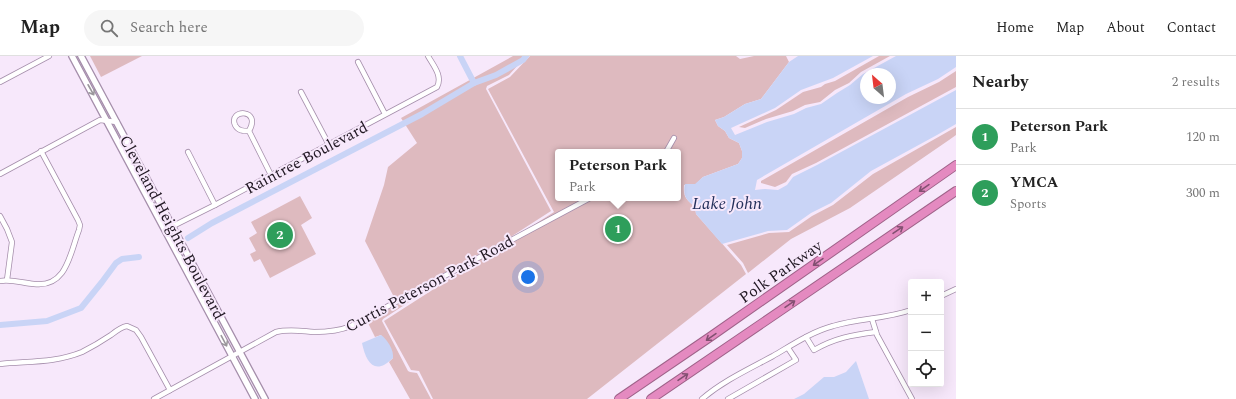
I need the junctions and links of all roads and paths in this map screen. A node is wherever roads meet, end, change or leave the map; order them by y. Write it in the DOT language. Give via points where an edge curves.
graph roads {
  1 [pos="49,56"];
  2 [pos="72,56"];
  3 [pos="80,56"];
  4 [pos="428,56"];
  5 [pos="358,62"];
  6 [pos="0,82"];
  7 [pos="301,92"];
  8 [pos="385,114"];
  9 [pos="107,121"];
  10 [pos="117,122"];
  11 [pos="249,131"];
  12 [pos="674,138"];
  13 [pos="328,145"];
  14 [pos="668,149"];
  15 [pos="41,151"];
  16 [pos="188,152"];
  17 [pos="956,165"];
  18 [pos="0,174"];
  19 [pos="271,175"];
  20 [pos="956,191"];
  21 [pos="584,201"];
  22 [pos="215,205"];
  23 [pos="0,216"];
  24 [pos="172,226"];
  25 [pos="165,230"];
  26 [pos="7,280"];
  27 [pos="0,281"];
  28 [pos="956,289"];
  29 [pos="944,295"];
  30 [pos="908,311"];
  31 [pos="872,319"];
  32 [pos="876,332"];
  33 [pos="806,337"];
  34 [pos="788,348"];
  35 [pos="240,352"];
  36 [pos="232,356"];
  37 [pos="0,364"];
  38 [pos="170,390"];
  39 [pos="154,399"];
  40 [pos="255,399"];
  41 [pos="265,399"];
  42 [pos="619,399"];
  43 [pos="651,399"];
  44 [pos="702,399"];
  45 [pos="728,399"];
  46 [pos="912,399"];
  1 -- 6 [label="street"];
  2 -- 9 [label="street, Cleveland Heights Boulevard, one-way"];
  3 -- 10 [label="street, Cleveland Heights Boulevard"];
  4 -- 8 [label="street, Raintree Boulevard" via="439,76 437,87"];
  5 -- 8 [label="street"];
  7 -- 13 [label="street"];
  8 -- 13 [label="street, Raintree Boulevard"];
  9 -- 10 [label="street"];
  9 -- 15 [label="street" via="100,120"];
  9 -- 25 [label="street, Cleveland Heights Boulevard"];
  10 -- 24 [label="street, Cleveland Heights Boulevard"];
  11 -- 11 [label="street" via="236,127 234,119 237,114 242,112 250,116 252,125"];
  11 -- 19 [label="street"];
  12 -- 14 [label="street"];
  13 -- 19 [label="street, Raintree Boulevard"];
  15 -- 18 [label="street"];
  15 -- 26 [label="street" via="78,220 79,230 66,269 53,281 35,284"];
  16 -- 22 [label="street"];
  17 -- 42 [label="highway, Polk Parkway, one-way"];
  19 -- 22 [label="street, Raintree Boulevard"];
  43 -- 20 [label="highway, Polk Parkway, one-way"];
  21 -- 35 [label="street, Curtis Peterson Park Road" via="351,326 340,330 315,332 283,330"];
  22 -- 24 [label="street, Raintree Boulevard"];
  23 -- 26 [label="street" via="12,242"];
  24 -- 25 [label="street, Raintree Boulevard"];
  24 -- 35 [label="street, Cleveland Heights Boulevard"];
  25 -- 36 [label="street, Cleveland Heights Boulevard, one-way"];
  26 -- 27 [label="street"];
  28 -- 29 [label="street"];
  30 -- 31 [label="street"];
  31 -- 32 [label="street"];
  31 -- 33 [label="street" via="834,325"];
  32 -- 33 [label="street" via="831,341 814,350"];
  32 -- 46 [label="street"];
  33 -- 34 [label="street"];
  34 -- 44 [label="street" via="719,386"];
  34 -- 45 [label="street" via="796,360"];
  35 -- 36 [label="street, Curtis Peterson Park Road"];
  35 -- 41 [label="street, Cleveland Heights Boulevard"];
  36 -- 38 [label="street, Curtis Peterson Park Road"];
  36 -- 40 [label="street, Cleveland Heights Boulevard"];
  37 -- 38 [label="street" via="61,359 84,351 127,326 136,330 141,337"];
  38 -- 39 [label="street, Curtis Peterson Park Road"];
}
